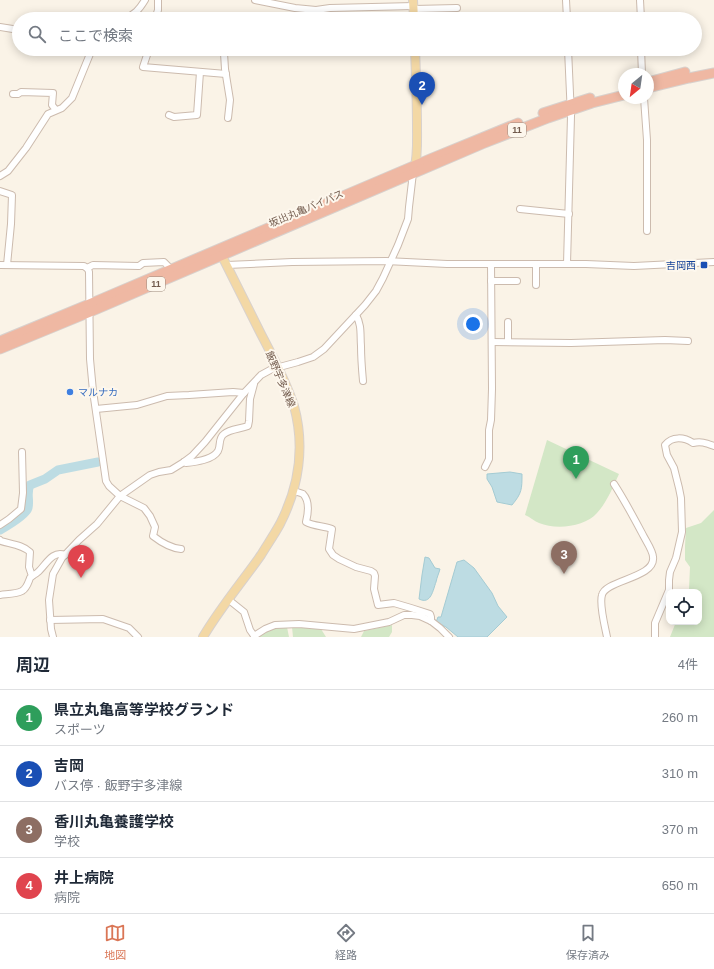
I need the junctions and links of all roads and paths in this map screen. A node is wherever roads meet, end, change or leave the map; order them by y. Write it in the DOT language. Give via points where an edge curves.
graph roads {
  1 [pos="145,0"];
  2 [pos="158,0"];
  3 [pos="255,0"];
  4 [pos="566,0"];
  5 [pos="640,0"];
  6 [pos="414,5"];
  7 [pos="457,8"];
  8 [pos="136,12"];
  9 [pos="157,12"];
  10 [pos="567,12"];
  11 [pos="641,12"];
  12 [pos="0,27"];
  13 [pos="12,29"];
  14 [pos="89,56"];
  15 [pos="147,56"];
  16 [pos="224,56"];
  17 [pos="415,56"];
  18 [pos="568,56"];
  19 [pos="641,56"];
  20 [pos="714,66"];
  21 [pos="642,68"];
  22 [pos="200,72"];
  23 [pos="714,73"];
  24 [pos="226,74"];
  25 [pos="654,81"];
  26 [pos="654,87"];
  27 [pos="618,90"];
  28 [pos="13,94"];
  29 [pos="618,97"];
  30 [pos="644,104"];
  31 [pos="571,107"];
  32 [pos="56,110"];
  33 [pos="169,115"];
  34 [pos="228,118"];
  35 [pos="415,169"];
  36 [pos="0,176"];
  37 [pos="0,191"];
  38 [pos="520,210"];
  39 [pos="569,214"];
  40 [pos="647,231"];
  41 [pos="220,252"];
  42 [pos="390,261"];
  43 [pos="714,262"];
  44 [pos="491,264"];
  45 [pos="536,264"];
  46 [pos="567,264"];
  47 [pos="3,265"];
  48 [pos="227,266"];
  49 [pos="87,268"];
  50 [pos="171,269"];
  51 [pos="491,281"];
  52 [pos="517,281"];
  53 [pos="536,285"];
  54 [pos="90,308"];
  55 [pos="356,315"];
  56 [pos="508,322"];
  57 [pos="0,341"];
  58 [pos="688,341"];
  59 [pos="492,342"];
  60 [pos="508,342"];
  61 [pos="0,349"];
  62 [pos="278,367"];
  63 [pos="363,381"];
  64 [pos="254,382"];
  65 [pos="244,393"];
  66 [pos="96,409"];
  67 [pos="714,446"];
  68 [pos="22,452"];
  69 [pos="184,462"];
  70 [pos="485,467"];
  71 [pos="614,484"];
  72 [pos="294,491"];
  73 [pos="120,496"];
  74 [pos="0,525"];
  75 [pos="0,540"];
  76 [pos="181,549"];
  77 [pos="65,555"];
  78 [pos="32,576"];
  79 [pos="0,595"];
  80 [pos="229,600"];
  81 [pos="50,620"];
  82 [pos="431,621"];
  83 [pos="254,636"];
  84 [pos="53,637"];
  85 [pos="138,637"];
  86 [pos="203,637"];
  87 [pos="449,637"];
  88 [pos="607,637"];
  89 [pos="655,637"];
  1 -- 8 [label="street"];
  2 -- 9 [label="street"];
  3 -- 6 [label="street" via="316,10"];
  4 -- 10 [label="street"];
  5 -- 11 [label="street"];
  6 -- 7 [label="street"];
  12 -- 13 [label="street"];
  14 -- 32 [label="street" via="72,98"];
  15 -- 22 [label="street" via="143,67"];
  16 -- 24 [label="street"];
  17 -- 35 [label="main road"];
  18 -- 31 [label="street"];
  19 -- 21 [label="street"];
  20 -- 25 [label="highway"];
  22 -- 24 [label="street"];
  22 -- 33 [label="street" via="197,115"];
  23 -- 26 [label="highway"];
  24 -- 34 [label="street" via="230,100"];
  27 -- 31 [label="highway, 坂出丸亀バイパス / 11"];
  28 -- 32 [label="street" via="53,93 52,105"];
  29 -- 31 [label="highway, 坂出丸亀バイパス / 11"];
  30 -- 40 [label="street"];
  31 -- 35 [label="highway, 坂出丸亀バイパス / 11"];
  31 -- 39 [label="street"];
  32 -- 36 [label="street" via="48,114 26,148 8,171"];
  35 -- 41 [label="highway, 坂出丸亀バイパス / 11"];
  35 -- 42 [label="street" via="408,219"];
  37 -- 47 [label="street" via="12,196 11,224"];
  38 -- 39 [label="street"];
  39 -- 46 [label="street"];
  41 -- 48 [label="main road, 飯野宇多津線"];
  41 -- 50 [label="highway, 坂出丸亀バイパス / 11"];
  41 -- 54 [label="highway, 坂出丸亀バイパス / 11"];
  42 -- 44 [label="street"];
  42 -- 48 [label="street" via="292,262"];
  42 -- 55 [label="street" via="379,286"];
  43 -- 46 [label="street" via="634,266"];
  44 -- 45 [label="street"];
  44 -- 51 [label="street"];
  45 -- 46 [label="street"];
  45 -- 53 [label="street"];
  47 -- 49 [label="street"];
  48 -- 62 [label="main road, 飯野宇多津線"];
  49 -- 50 [label="street" via="93,265 139,266 143,262 164,262"];
  49 -- 54 [label="street"];
  50 -- 54 [label="highway, 坂出丸亀バイパス / 11"];
  51 -- 52 [label="street"];
  51 -- 59 [label="street"];
  54 -- 57 [label="highway, 坂出丸亀バイパス / 11"];
  54 -- 61 [label="highway, 坂出丸亀バイパス / 11"];
  54 -- 66 [label="street" via="90,359"];
  55 -- 62 [label="street" via="319,354"];
  55 -- 63 [label="street" via="361,328"];
  56 -- 60 [label="street"];
  58 -- 60 [label="street"];
  59 -- 60 [label="street"];
  59 -- 70 [label="street" via="489,459"];
  62 -- 64 [label="street" via="261,375"];
  62 -- 72 [label="main road, 飯野宇多津線" via="297,418 300,453"];
  64 -- 65 [label="street"];
  64 -- 69 [label="street" via="248,426 222,434 218,451 212,456 201,461"];
  65 -- 66 [label="street" via="167,396 137,405"];
  65 -- 69 [label="street" via="198,450"];
  66 -- 73 [label="street" via="106,481"];
  67 -- 89 [label="street" via="704,442 693,443 682,438 669,440 665,445 679,488 682,532 670,572 669,590 655,623"];
  68 -- 74 [label="street" via="24,493 21,509"];
  69 -- 73 [label="street" via="171,470 150,476"];
  71 -- 88 [label="street" via="654,556 653,563 647,570 603,591 603,618"];
  72 -- 80 [label="main road, 飯野宇多津線" via="275,532"];
  72 -- 82 [label="street" via="303,494 306,499 306,522 332,529 329,549 333,555 356,567 374,572 374,589 378,605 394,603 411,608 430,614"];
  73 -- 76 [label="street" via="144,508 154,527 153,536 162,544"];
  73 -- 77 [label="street" via="97,524"];
  75 -- 78 [label="street" via="24,547 30,552 29,567"];
  77 -- 78 [label="street" via="57,554 49,559"];
  77 -- 81 [label="street" via="53,574 49,600"];
  78 -- 79 [label="street" via="24,591"];
  80 -- 83 [label="street" via="244,612"];
  80 -- 86 [label="main road, 飯野宇多津線"];
  81 -- 84 [label="street"];
  81 -- 85 [label="street" via="103,619 129,628"];
  82 -- 83 [label="street" via="412,615 354,629 299,624 274,625"];
  82 -- 87 [label="street"];
}
